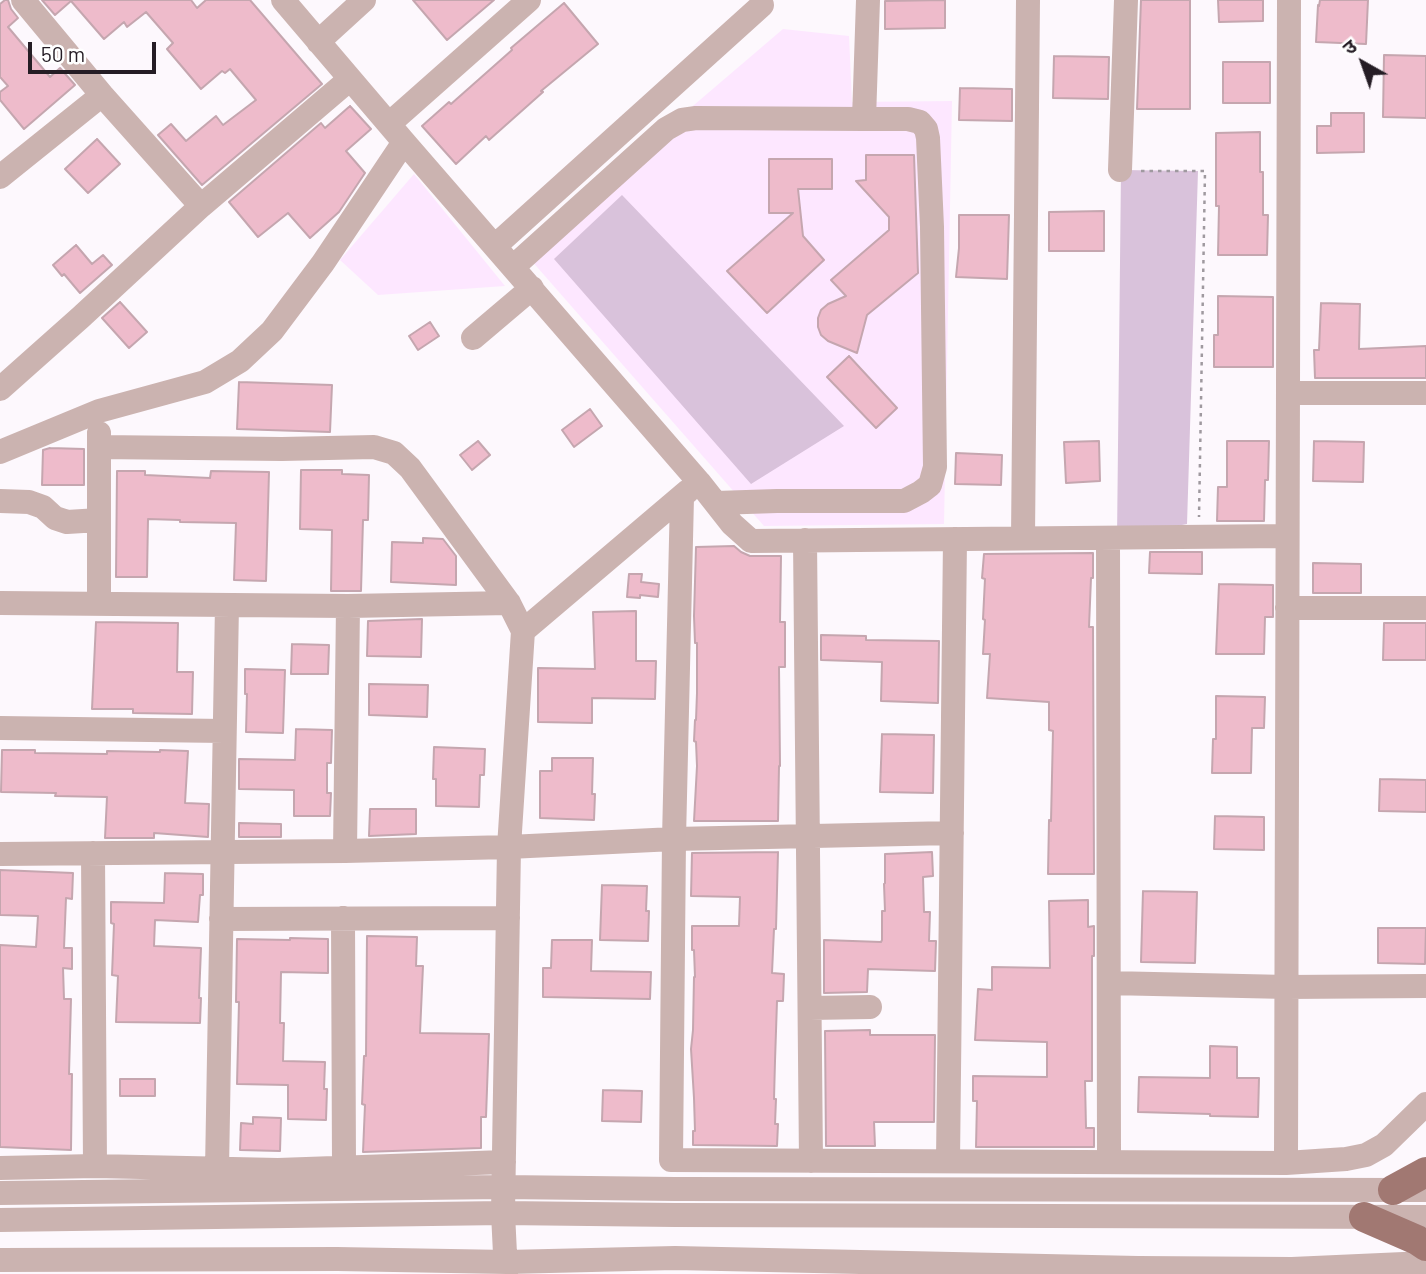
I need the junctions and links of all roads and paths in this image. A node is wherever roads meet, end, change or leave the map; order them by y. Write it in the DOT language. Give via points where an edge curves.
graph roads {
  1 [pos="23,0"];
  2 [pos="283,0"];
  3 [pos="364,0"];
  4 [pos="529,0"];
  5 [pos="868,0"];
  6 [pos="1028,0"];
  7 [pos="1126,0"];
  8 [pos="1289,0"];
  9 [pos="762,5"];
  10 [pos="318,42"];
  11 [pos="351,79"];
  12 [pos="102,95"];
  13 [pos="864,113"];
  14 [pos="397,133"];
  15 [pos="1121,170"];
  16 [pos="0,177"];
  17 [pos="201,206"];
  18 [pos="495,246"];
  19 [pos="513,267"];
  20 [pos="532,288"];
  21 [pos="474,338"];
  22 [pos="0,389"];
  23 [pos="1289,393"];
  24 [pos="1426,393"];
  25 [pos="99,411"];
  26 [pos="99,447"];
  27 [pos="0,452"];
  28 [pos="691,489"];
  29 [pos="0,501"];
  30 [pos="716,503"];
  31 [pos="99,520"];
  32 [pos="1287,536"];
  33 [pos="1199,537"];
  34 [pos="1023,538"];
  35 [pos="1108,538"];
  36 [pos="956,539"];
  37 [pos="805,540"];
  38 [pos="0,603"];
  39 [pos="509,603"];
  40 [pos="99,604"];
  41 [pos="227,606"];
  42 [pos="348,606"];
  43 [pos="1287,608"];
  44 [pos="1426,608"];
  45 [pos="523,631"];
  46 [pos="0,728"];
  47 [pos="224,731"];
  48 [pos="952,833"];
  49 [pos="808,836"];
  50 [pos="674,839"];
  51 [pos="509,847"];
  52 [pos="345,851"];
  53 [pos="222,852"];
  54 [pos="93,853"];
  55 [pos="0,854"];
  56 [pos="343,918"];
  57 [pos="508,918"];
  58 [pos="221,919"];
  59 [pos="1109,983"];
  60 [pos="1426,986"];
  61 [pos="1287,987"];
  62 [pos="870,1007"];
  63 [pos="810,1008"];
  64 [pos="1426,1104"];
  65 [pos="811,1161"];
  66 [pos="947,1161"];
  67 [pos="1109,1162"];
  68 [pos="1286,1163"];
  69 [pos="94,1166"];
  70 [pos="344,1166"];
  71 [pos="0,1168"];
  72 [pos="216,1169"];
  73 [pos="1426,1172"];
  74 [pos="504,1174"];
  75 [pos="1393,1190"];
  76 [pos="1426,1190"];
  77 [pos="0,1193"];
  78 [pos="503,1213"];
  79 [pos="1364,1217"];
  80 [pos="1426,1217"];
  81 [pos="0,1220"];
  82 [pos="1426,1246"];
  83 [pos="0,1259"];
  84 [pos="1426,1263"];
  85 [pos="49,1266"];
  86 [pos="675,1266"];
  87 [pos="164,1267"];
  88 [pos="337,1267"];
  89 [pos="820,1267"];
  90 [pos="507,1268"];
  91 [pos="979,1269"];
  92 [pos="1138,1271"];
  93 [pos="1292,1272"];
  1 -- 12 [label="street"];
  2 -- 10 [label="street"];
  3 -- 10 [label="street"];
  4 -- 14 [label="street"];
  5 -- 13 [label="street"];
  6 -- 34 [label="street"];
  7 -- 15 [label="street"];
  8 -- 23 [label="street"];
  9 -- 18 [label="street"];
  10 -- 11 [label="street"];
  11 -- 14 [label="street"];
  11 -- 17 [label="street"];
  12 -- 16 [label="street"];
  12 -- 17 [label="street"];
  13 -- 19 [label="street" via="682,120 666,129"];
  13 -- 30 [label="street" via="920,122 926,129 935,467 930,485 904,501"];
  14 -- 18 [label="street"];
  14 -- 25 [label="street" via="309,282 272,331 240,361 205,382"];
  15 -- 33 [label="path" via="1205,171"];
  17 -- 22 [label="street"];
  18 -- 19 [label="street"];
  19 -- 20 [label="street"];
  20 -- 21 [label="street"];
  20 -- 28 [label="street"];
  23 -- 24 [label="street"];
  23 -- 32 [label="street"];
  25 -- 26 [label="street"];
  25 -- 27 [label="street"];
  26 -- 31 [label="street"];
  26 -- 39 [label="street" via="374,447 394,453 410,468"];
  28 -- 30 [label="street"];
  28 -- 45 [label="street"];
  28 -- 50 [label="street"];
  29 -- 31 [label="street" via="29,502 67,522"];
  30 -- 37 [label="street" via="751,541"];
  31 -- 40 [label="street"];
  32 -- 33 [label="street"];
  32 -- 43 [label="street"];
  33 -- 35 [label="street"];
  34 -- 35 [label="street"];
  34 -- 36 [label="street"];
  35 -- 59 [label="street"];
  36 -- 37 [label="street"];
  36 -- 48 [label="street"];
  37 -- 49 [label="street"];
  38 -- 40 [label="street"];
  39 -- 42 [label="street"];
  39 -- 45 [label="street"];
  40 -- 41 [label="street"];
  41 -- 42 [label="street"];
  41 -- 47 [label="street"];
  42 -- 52 [label="street"];
  43 -- 44 [label="street"];
  43 -- 61 [label="street"];
  45 -- 51 [label="street"];
  46 -- 47 [label="street"];
  47 -- 53 [label="street"];
  48 -- 49 [label="street"];
  48 -- 66 [label="street"];
  49 -- 50 [label="street"];
  49 -- 63 [label="street"];
  50 -- 51 [label="street"];
  50 -- 65 [label="street" via="671,1160"];
  51 -- 52 [label="street"];
  51 -- 57 [label="street"];
  52 -- 53 [label="street"];
  53 -- 54 [label="street"];
  53 -- 58 [label="street"];
  54 -- 55 [label="street"];
  54 -- 69 [label="street"];
  56 -- 57 [label="street"];
  56 -- 58 [label="street"];
  56 -- 70 [label="street"];
  57 -- 74 [label="street"];
  58 -- 72 [label="street"];
  59 -- 61 [label="street"];
  59 -- 67 [label="street"];
  60 -- 61 [label="street"];
  61 -- 68 [label="street"];
  62 -- 63 [label="street"];
  63 -- 65 [label="street"];
  64 -- 68 [label="street" via="1384,1145 1366,1155"];
  65 -- 66 [label="street"];
  66 -- 67 [label="street"];
  67 -- 68 [label="street"];
  69 -- 71 [label="street"];
  69 -- 72 [label="street"];
  70 -- 72 [label="street"];
  70 -- 74 [label="street"];
  73 -- 75 [label="main road"];
  74 -- 75 [label="street" via="675,1189"];
  74 -- 77 [label="street"];
  74 -- 78 [label="street"];
  75 -- 76 [label="street"];
  78 -- 79 [label="street"];
  78 -- 81 [label="street"];
  78 -- 90 [label="street"];
  79 -- 80 [label="street"];
  79 -- 82 [label="main road"];
  83 -- 85 [label="street"];
  84 -- 93 [label="street"];
  85 -- 87 [label="street"];
  86 -- 89 [label="street"];
  86 -- 90 [label="street"];
  87 -- 88 [label="street"];
  88 -- 90 [label="street"];
  89 -- 91 [label="street"];
  91 -- 92 [label="street"];
  92 -- 93 [label="street"];
}
